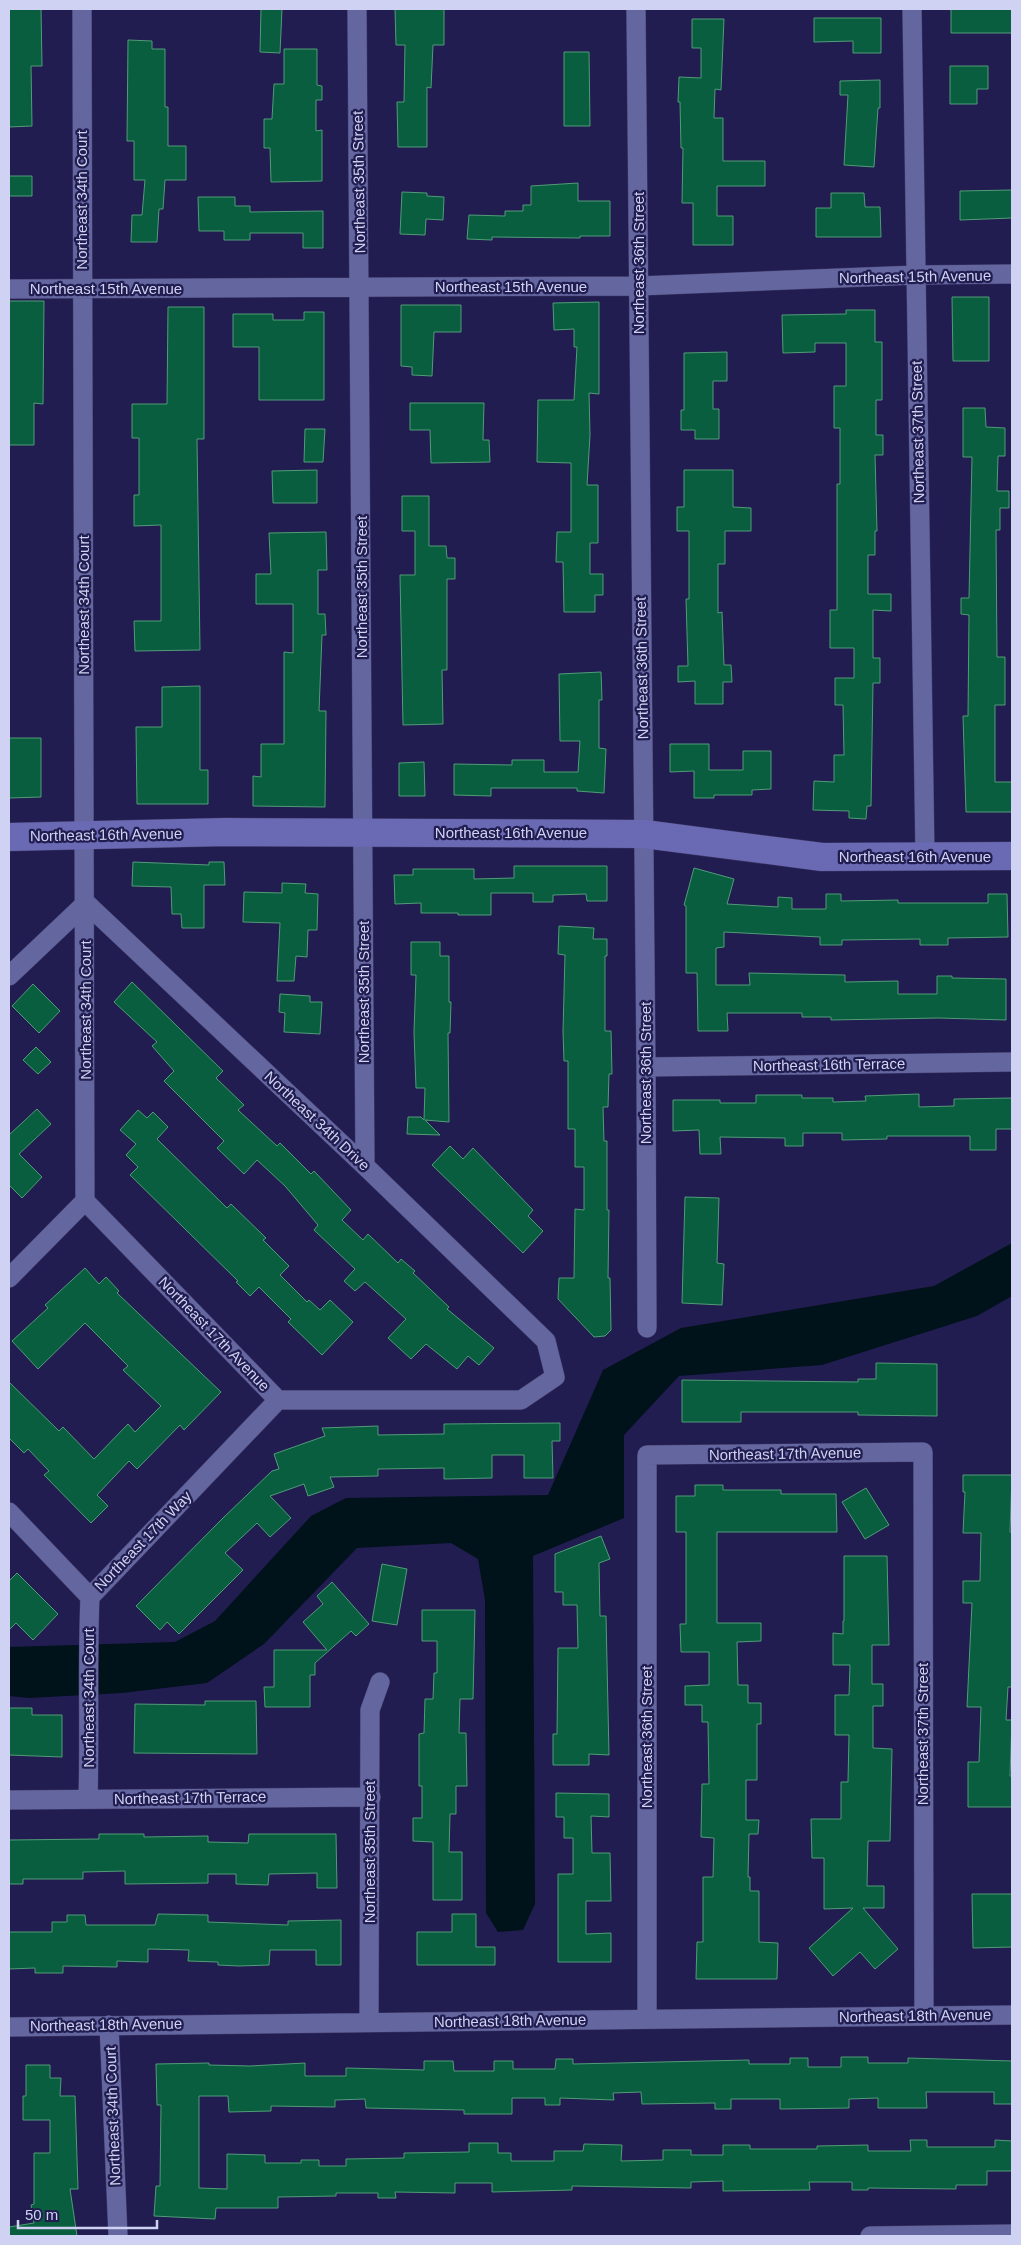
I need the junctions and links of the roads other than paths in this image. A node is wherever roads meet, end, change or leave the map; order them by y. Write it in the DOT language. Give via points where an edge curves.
graph roads {
  1 [pos="82,9"];
  2 [pos="357,9"];
  3 [pos="636,9"];
  4 [pos="912,9"];
  5 [pos="1012,274"];
  6 [pos="916,275"];
  7 [pos="639,286"];
  8 [pos="360,287"];
  9 [pos="9,289"];
  10 [pos="83,289"];
  11 [pos="363,832"];
  12 [pos="644,834"];
  13 [pos="9,837"];
  14 [pos="85,837"];
  15 [pos="925,856"];
  16 [pos="1012,856"];
  17 [pos="86,903"];
  18 [pos="9,976"];
  19 [pos="1012,1062"];
  20 [pos="646,1067"];
  21 [pos="365,1166"];
  22 [pos="85,1201"];
  23 [pos="9,1278"];
  24 [pos="647,1328"];
  25 [pos="546,1341"];
  26 [pos="278,1400"];
  27 [pos="923,1452"];
  28 [pos="647,1455"];
  29 [pos="9,1512"];
  30 [pos="90,1596"];
  31 [pos="380,1682"];
  32 [pos="371,1797"];
  33 [pos="88,1799"];
  34 [pos="9,1800"];
  35 [pos="1012,2015"];
  36 [pos="924,2016"];
  37 [pos="647,2019"];
  38 [pos="370,2022"];
  39 [pos="109,2025"];
  40 [pos="9,2027"];
  41 [pos="1012,2234"];
  42 [pos="118,2236"];
  43 [pos="870,2236"];
  1 -- 10 [label="street, Northeast 34th Court"];
  2 -- 8 [label="street, Northeast 35th Street"];
  3 -- 7 [label="street, Northeast 36th Street"];
  4 -- 6 [label="street, Northeast 37th Street"];
  5 -- 6 [label="street, Northeast 15th Avenue"];
  6 -- 7 [label="street, Northeast 15th Avenue"];
  6 -- 15 [label="street, Northeast 37th Street"];
  7 -- 8 [label="street, Northeast 15th Avenue"];
  7 -- 12 [label="street, Northeast 36th Street"];
  8 -- 10 [label="street, Northeast 15th Avenue"];
  8 -- 11 [label="street, Northeast 35th Street"];
  9 -- 10 [label="street, Northeast 15th Avenue"];
  10 -- 14 [label="street, Northeast 34th Court"];
  11 -- 12 [label="street, Northeast 16th Avenue"];
  11 -- 14 [label="street, Northeast 16th Avenue"];
  11 -- 21 [label="street, Northeast 35th Street"];
  12 -- 15 [label="street, Northeast 16th Avenue" via="822,857"];
  12 -- 20 [label="street, Northeast 36th Street"];
  13 -- 14 [label="street, Northeast 16th Avenue"];
  14 -- 17 [label="street, Northeast 34th Court"];
  15 -- 16 [label="street, Northeast 16th Avenue"];
  17 -- 18 [label="street"];
  17 -- 21 [label="street, Northeast 34th Drive"];
  17 -- 22 [label="street, Northeast 34th Court"];
  19 -- 20 [label="street, Northeast 16th Terrace"];
  20 -- 24 [label="street, Northeast 36th Street"];
  21 -- 25 [label="street, Northeast 34th Drive"];
  22 -- 23 [label="street"];
  22 -- 26 [label="street, Northeast 17th Avenue"];
  25 -- 26 [label="street, Northeast 17th Avenue" via="555,1377 521,1400"];
  26 -- 30 [label="street, Northeast 17th Way"];
  27 -- 28 [label="street, Northeast 17th Avenue"];
  27 -- 36 [label="street, Northeast 37th Street"];
  28 -- 37 [label="street, Northeast 36th Street"];
  29 -- 30 [label="street, Northeast 17th Way"];
  30 -- 33 [label="street, Northeast 34th Court"];
  31 -- 32 [label="street, Northeast 35th Street" via="370,1710"];
  32 -- 33 [label="street, Northeast 17th Terrace"];
  32 -- 38 [label="street, Northeast 35th Street"];
  33 -- 34 [label="street, Northeast 17th Terrace"];
  35 -- 36 [label="street, Northeast 18th Avenue"];
  36 -- 37 [label="street, Northeast 18th Avenue"];
  37 -- 38 [label="street, Northeast 18th Avenue"];
  38 -- 39 [label="street, Northeast 18th Avenue"];
  39 -- 40 [label="street, Northeast 18th Avenue"];
  39 -- 42 [label="street, Northeast 34th Court"];
  41 -- 43 [label="street"];
}
